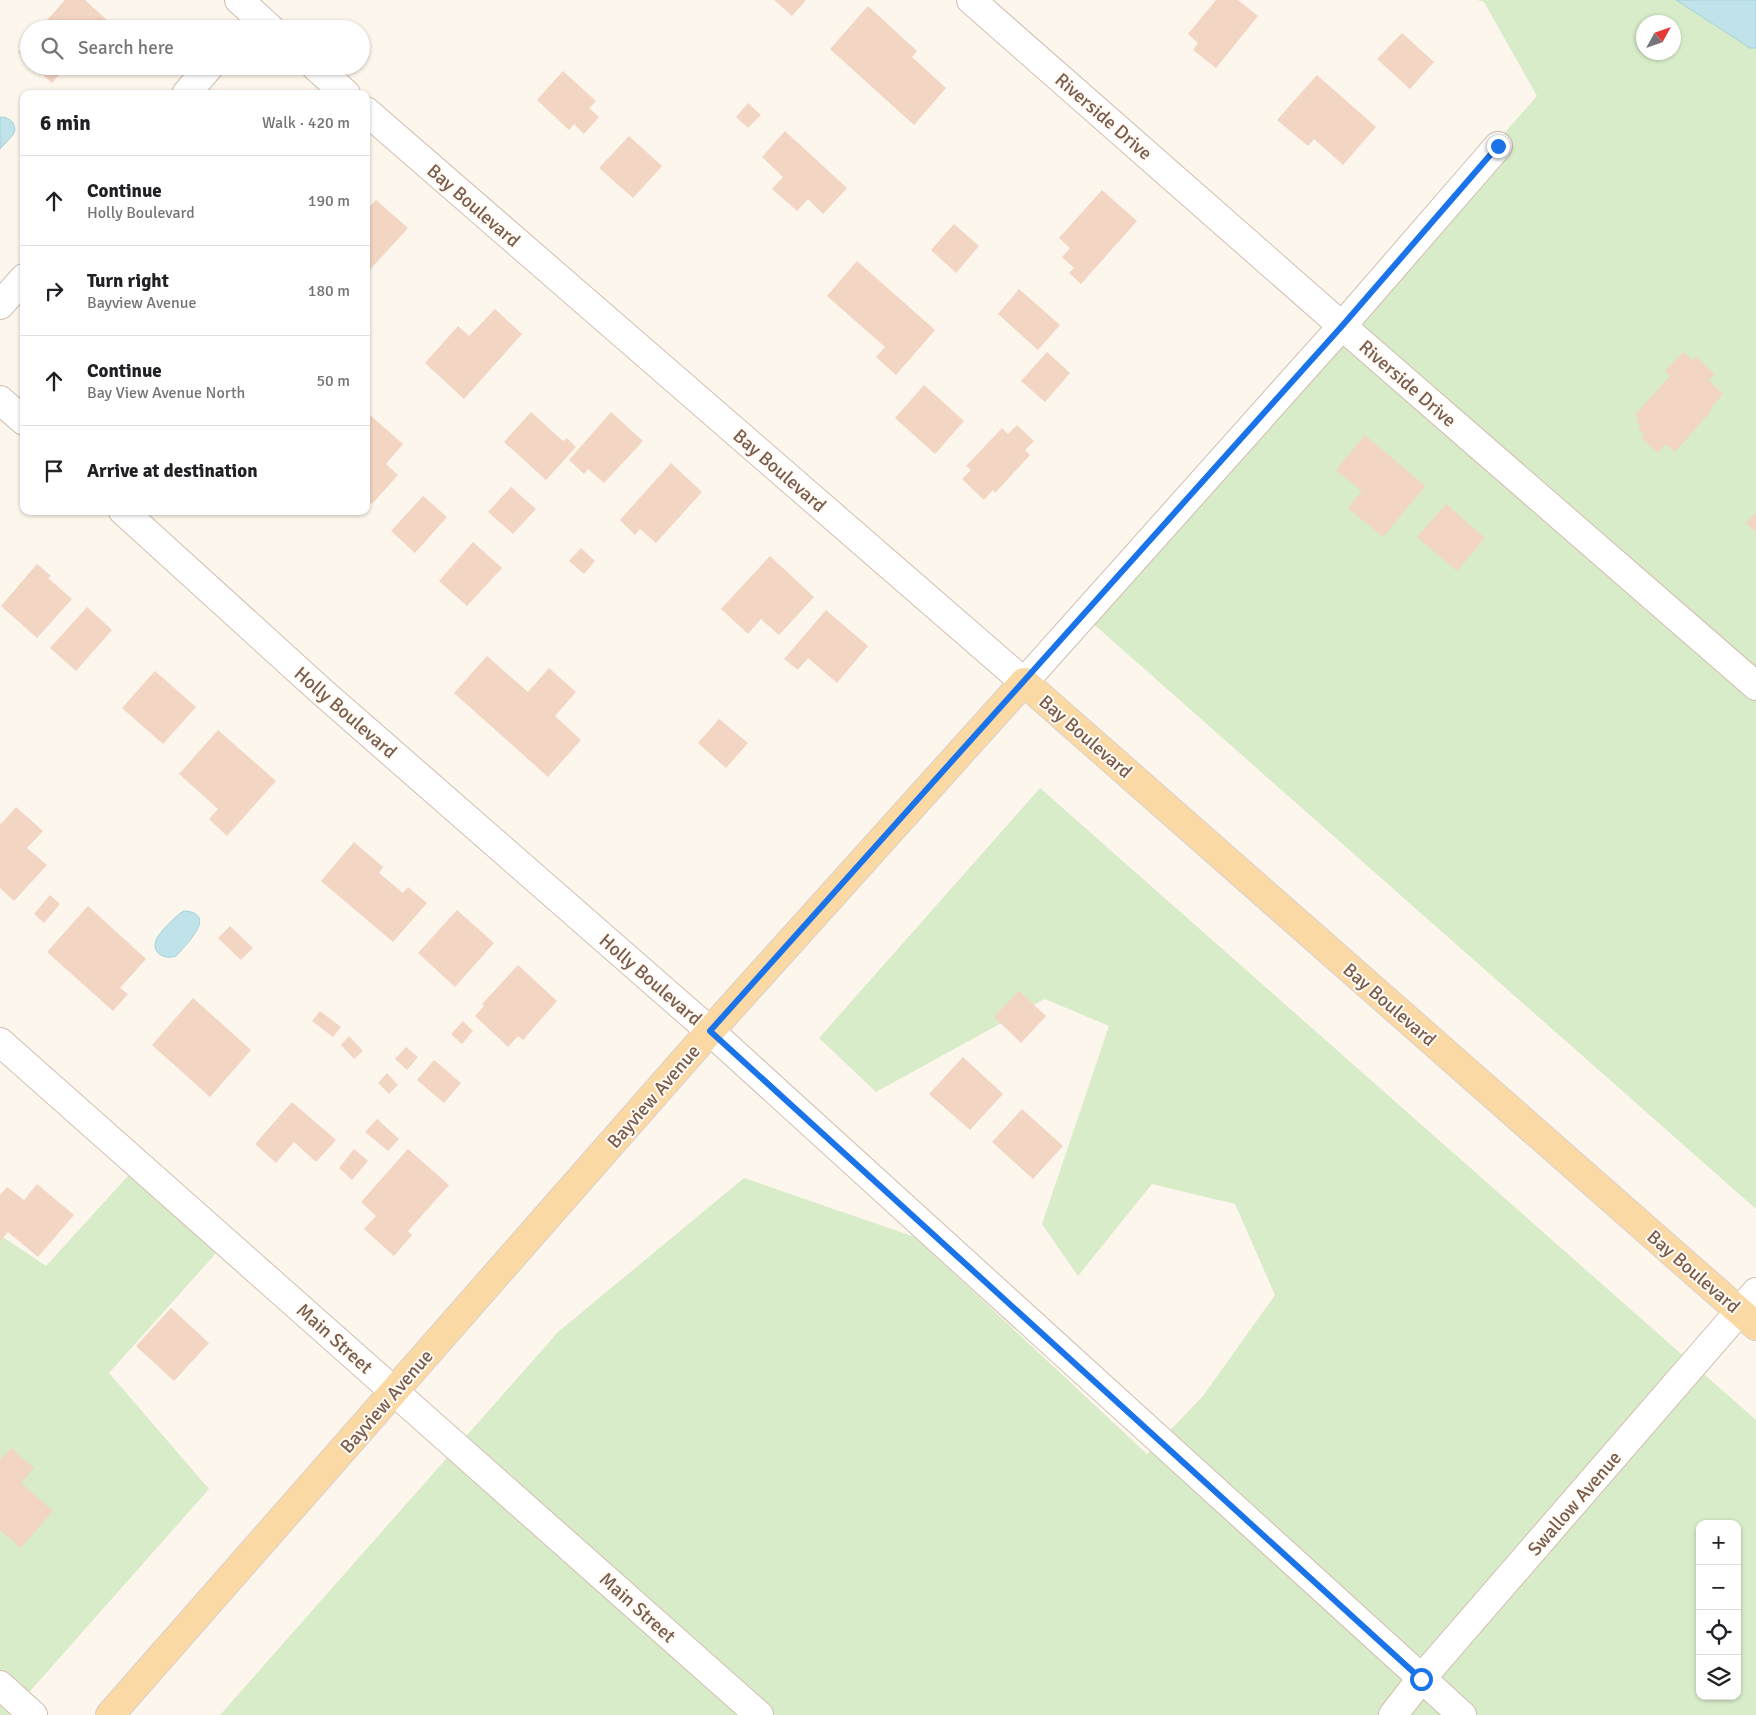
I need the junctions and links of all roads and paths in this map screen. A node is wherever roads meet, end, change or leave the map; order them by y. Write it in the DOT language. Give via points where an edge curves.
graph roads {
  1 [pos="971,0"];
  2 [pos="202,75"];
  3 [pos="325,75"];
  4 [pos="189,90"];
  5 [pos="342,90"];
  6 [pos="370,114"];
  7 [pos="1498,146"];
  8 [pos="20,282"];
  9 [pos="0,305"];
  10 [pos="1342,326"];
  11 [pos="0,400"];
  12 [pos="20,418"];
  13 [pos="127,515"];
  14 [pos="1024,682"];
  15 [pos="1756,686"];
  16 [pos="710,1031"];
  17 [pos="0,1042"];
  18 [pos="1750,1310"];
  19 [pos="395,1391"];
  20 [pos="1421,1679"];
  21 [pos="0,1685"];
  22 [pos="33,1715"];
  23 [pos="110,1715"];
  24 [pos="759,1715"];
  25 [pos="1393,1715"];
  26 [pos="1462,1715"];
  1 -- 10 [label="street, Riverside Drive"];
  2 -- 4 [label="street"];
  3 -- 5 [label="street"];
  6 -- 14 [label="street, Bay Boulevard"];
  7 -- 10 [label="street, Bayview Avenue"];
  8 -- 9 [label="street"];
  10 -- 14 [label="street, Bayview Avenue"];
  10 -- 15 [label="street, Riverside Drive"];
  11 -- 12 [label="street"];
  13 -- 16 [label="street, Holly Boulevard" via="320,690"];
  14 -- 16 [label="main road, Bayview Avenue"];
  14 -- 18 [label="main road, Bay Boulevard"];
  16 -- 19 [label="main road, Bayview Avenue"];
  16 -- 20 [label="street, Holly Boulevard"];
  17 -- 19 [label="street, Main Street"];
  18 -- 20 [label="street, Swallow Avenue"];
  19 -- 23 [label="main road, Bayview Avenue"];
  19 -- 24 [label="street, Main Street"];
  20 -- 25 [label="street, Swallow Avenue"];
  20 -- 26 [label="street, Holly Boulevard"];
  21 -- 22 [label="street"];
}
